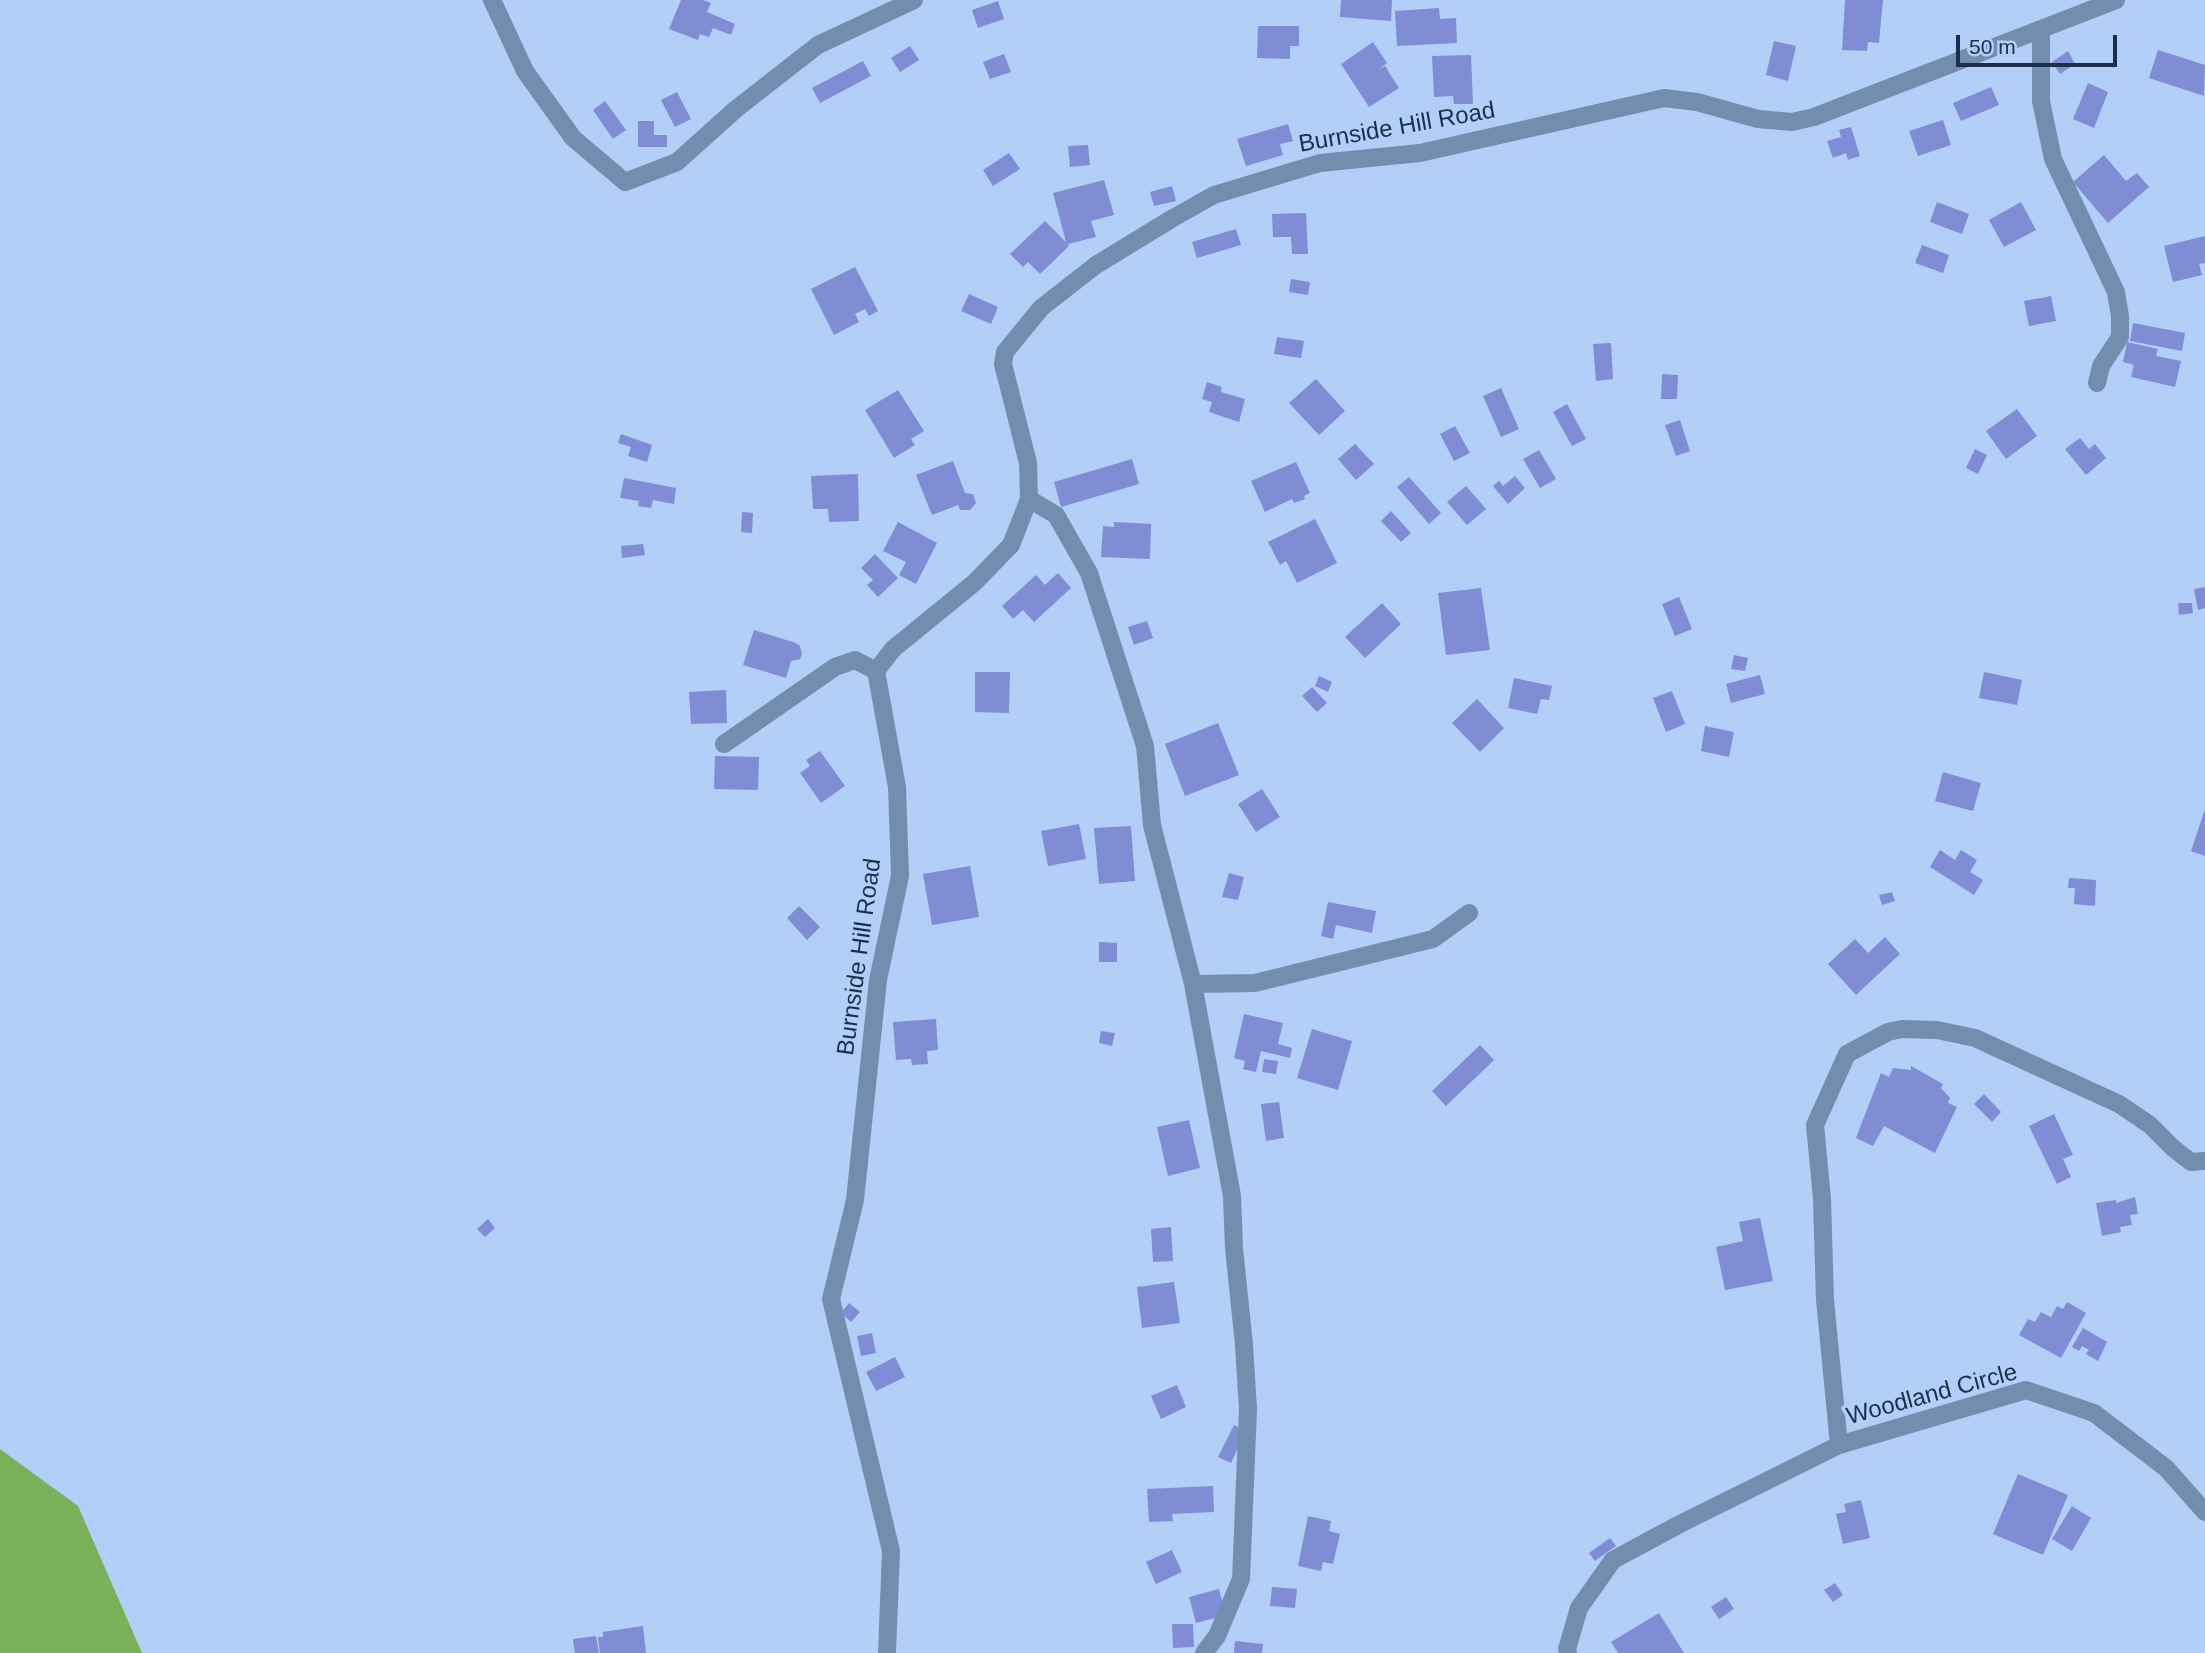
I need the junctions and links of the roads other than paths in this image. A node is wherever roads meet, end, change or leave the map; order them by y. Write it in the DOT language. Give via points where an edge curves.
graph roads {
  1 [pos="492,0"];
  2 [pos="914,0"];
  3 [pos="2116,0"];
  4 [pos="2041,30"];
  5 [pos="2097,383"];
  6 [pos="1028,499"];
  7 [pos="876,671"];
  8 [pos="724,744"];
  9 [pos="1469,914"];
  10 [pos="1193,984"];
  11 [pos="2205,1161"];
  12 [pos="1839,1445"];
  13 [pos="2205,1512"];
  14 [pos="887,1653"];
  15 [pos="1204,1653"];
  16 [pos="1568,1653"];
  1 -- 2 [label="street" via="525,71 573,138 625,182 677,162 818,45"];
  3 -- 4 [label="street, Burnside Hill Road"];
  4 -- 5 [label="street" via="2041,101 2053,159 2116,292 2120,316 2120,337 2101,366"];
  4 -- 6 [label="street, Burnside Hill Road" via="1792,122 1664,98 1420,153 1320,163 1214,195 1096,265 1041,308 1005,352 1003,364 1028,463"];
  6 -- 7 [label="street, Burnside Hill Road" via="1011,545 974,583 893,649"];
  6 -- 10 [label="street" via="1056,515 1089,573 1145,746 1152,825"];
  7 -- 8 [label="street" via="855,660 835,667"];
  7 -- 14 [label="street, Burnside Hill Road" via="897,787 900,876 878,980 855,1200 831,1299 891,1551"];
  9 -- 10 [label="street" via="1433,939 1255,982"];
  10 -- 15 [label="street" via="1233,1196 1248,1409 1241,1579 1217,1636"];
  11 -- 12 [label="street" via="2191,1162 2119,1104 1975,1038 1902,1029 1847,1054 1815,1125"];
  12 -- 13 [label="street, Woodland Circle" via="2026,1390 2094,1413 2166,1468"];
  12 -- 16 [label="street, Woodland Circle" via="1613,1560 1579,1608"];
}
